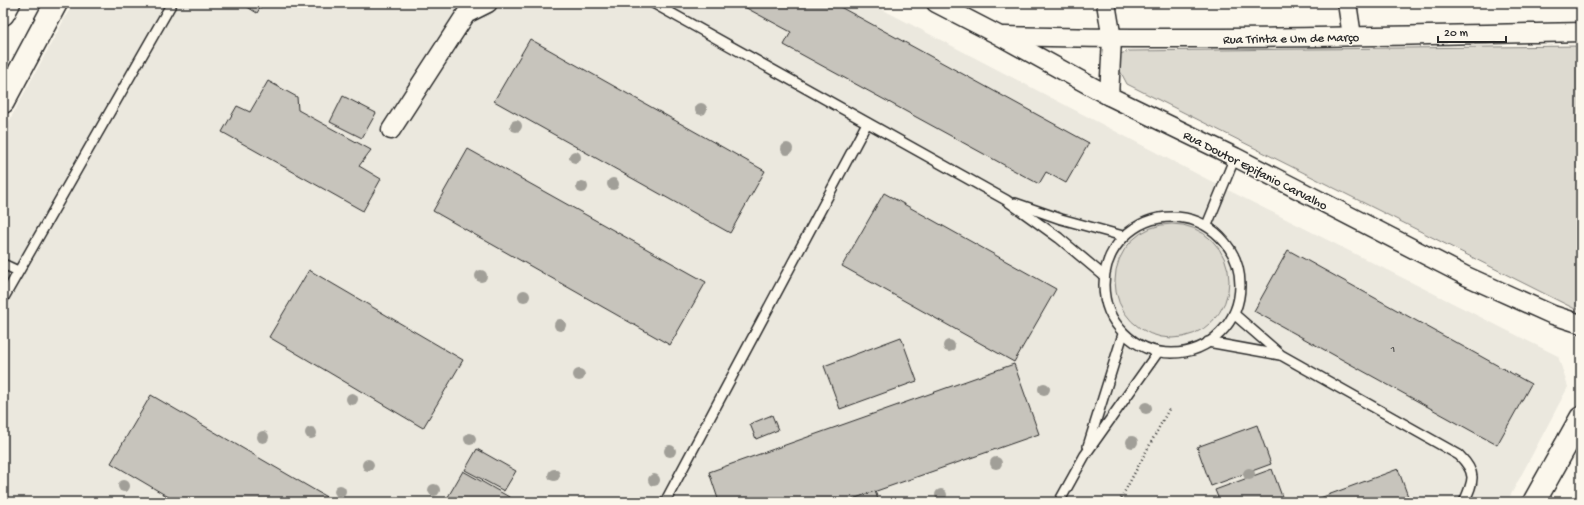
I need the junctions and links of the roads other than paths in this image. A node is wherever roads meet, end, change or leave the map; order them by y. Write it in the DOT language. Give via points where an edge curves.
graph roads {
  1 [pos="9,3"];
  2 [pos="56,3"];
  3 [pos="172,3"];
  4 [pos="488,3"];
  5 [pos="653,3"];
  6 [pos="936,3"];
  7 [pos="1106,3"];
  8 [pos="1347,3"];
  9 [pos="3,14"];
  10 [pos="1581,32"];
  11 [pos="1000,36"];
  12 [pos="1352,36"];
  13 [pos="1112,39"];
  14 [pos="1109,96"];
  15 [pos="3,100"];
  16 [pos="867,123"];
  17 [pos="391,130"];
  18 [pos="1235,157"];
  19 [pos="1006,200"];
  20 [pos="1207,225"];
  21 [pos="1123,236"];
  22 [pos="3,264"];
  23 [pos="18,271"];
  24 [pos="1103,275"];
  25 [pos="3,299"];
  26 [pos="1234,314"];
  27 [pos="1581,324"];
  28 [pos="1123,334"];
  29 [pos="1208,342"];
  30 [pos="1158,352"];
  31 [pos="1281,356"];
  32 [pos="1581,418"];
  33 [pos="1086,455"];
  34 [pos="665,502"];
  35 [pos="1059,502"];
  36 [pos="1464,502"];
  37 [pos="1534,502"];
  1 -- 9 [label="street"];
  2 -- 15 [label="street"];
  3 -- 23 [label="lane"];
  4 -- 17 [label="street" via="466,14"];
  5 -- 16 [label="lane"];
  6 -- 11 [label="street, Rua Doutor Epifanio Carvalho"];
  7 -- 13 [label="street"];
  8 -- 12 [label="street"];
  10 -- 12 [label="street, Rua Trinta e Um de Março"];
  11 -- 13 [label="street, Rua Trinta e Um de Março"];
  11 -- 14 [label="street, Rua Doutor Epifanio Carvalho"];
  12 -- 13 [label="street, Rua Trinta e Um de Março"];
  13 -- 14 [label="street"];
  14 -- 18 [label="street, Rua Doutor Epifanio Carvalho"];
  16 -- 19 [label="lane"];
  16 -- 34 [label="lane"];
  18 -- 20 [label="lane"];
  18 -- 27 [label="street, Rua Doutor Epifanio Carvalho" via="1466,276 1553,315"];
  19 -- 21 [label="lane" via="1060,219"];
  19 -- 24 [label="lane" via="1059,238"];
  20 -- 21 [label="lane" via="1186,217 1164,216 1142,223"];
  20 -- 26 [label="lane" via="1223,238 1234,255 1240,274 1240,295"];
  21 -- 24 [label="lane" via="1110,254"];
  22 -- 23 [label="lane"];
  23 -- 25 [label="lane"];
  24 -- 28 [label="lane" via="1104,296 1110,317"];
  26 -- 29 [label="lane" via="1223,330"];
  26 -- 31 [label="lane"];
  28 -- 30 [label="lane" via="1139,345"];
  28 -- 33 [label="lane"];
  29 -- 30 [label="lane" via="1184,352"];
  29 -- 31 [label="lane"];
  30 -- 33 [label="lane"];
  31 -- 36 [label="lane" via="1459,455 1471,470 1473,477"];
  32 -- 37 [label="street"];
  33 -- 35 [label="lane"];
}
